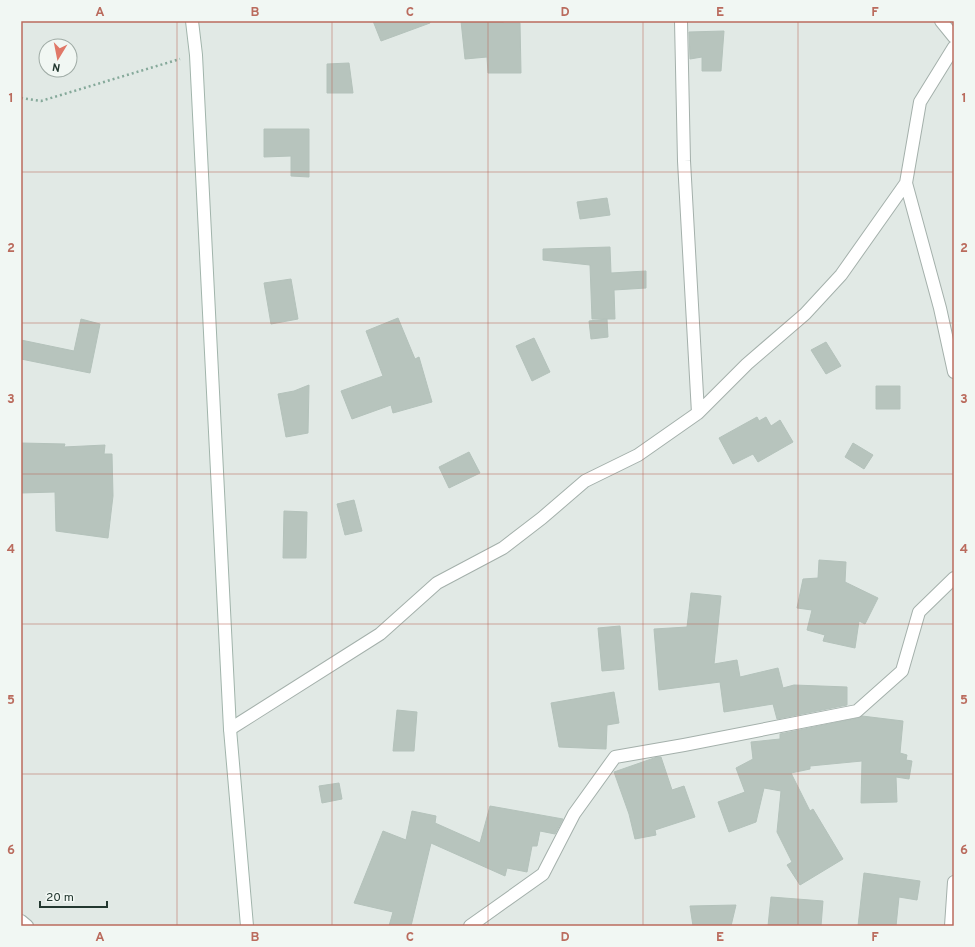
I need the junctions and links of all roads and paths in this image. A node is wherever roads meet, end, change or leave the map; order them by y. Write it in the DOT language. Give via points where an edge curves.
graph roads {
  1 [pos="192,21"];
  2 [pos="681,21"];
  3 [pos="941,21"];
  4 [pos="954,37"];
  5 [pos="954,47"];
  6 [pos="196,55"];
  7 [pos="21,98"];
  8 [pos="906,183"];
  9 [pos="954,372"];
  10 [pos="698,413"];
  11 [pos="954,578"];
  12 [pos="230,729"];
  13 [pos="954,882"];
  14 [pos="21,921"];
  15 [pos="26,926"];
  16 [pos="247,926"];
  17 [pos="470,926"];
  18 [pos="950,926"];
  1 -- 6 [label="street"];
  2 -- 10 [label="street" via="684,161"];
  3 -- 4 [label="street"];
  5 -- 8 [label="street" via="920,102"];
  6 -- 7 [label="path" via="41,101"];
  6 -- 12 [label="street"];
  8 -- 9 [label="street" via="940,308"];
  8 -- 10 [label="street" via="841,275 805,314 747,364"];
  10 -- 12 [label="street" via="638,455 585,481 502,548 437,583 380,634"];
  11 -- 17 [label="street" via="919,612 902,671 857,711 615,757 574,814 544,874"];
  12 -- 16 [label="street"];
  13 -- 18 [label="street"];
  14 -- 15 [label="street"];
}
